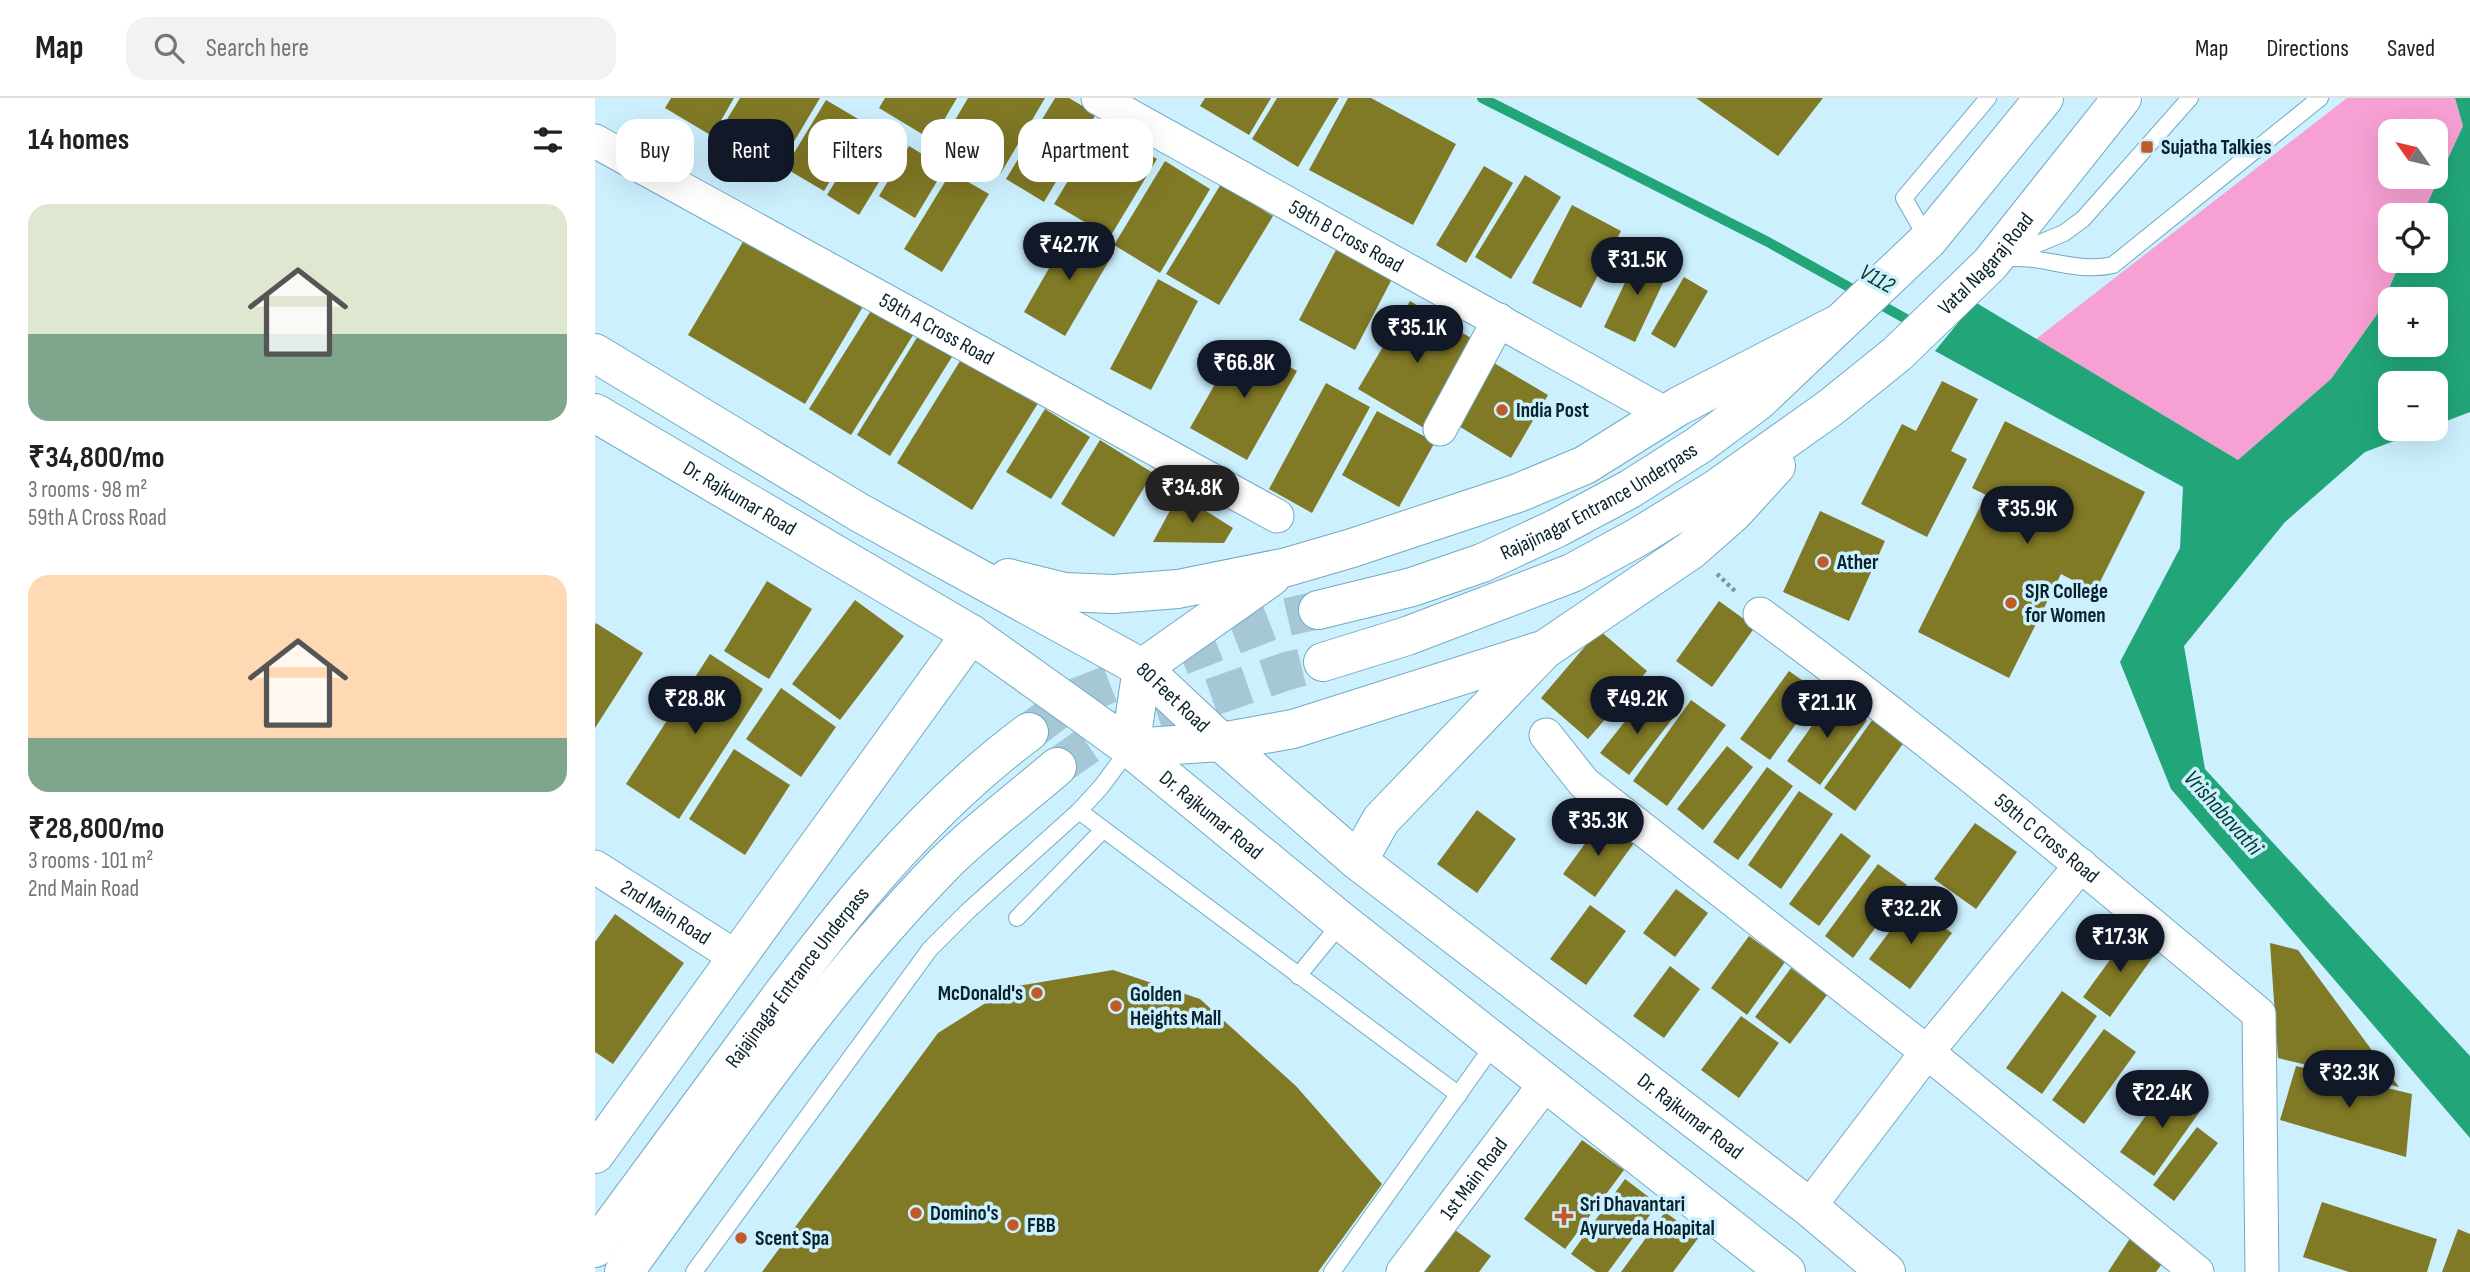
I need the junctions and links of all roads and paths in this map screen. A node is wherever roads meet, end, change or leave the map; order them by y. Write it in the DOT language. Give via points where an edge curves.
graph roads {
  1 [pos="1098,98"];
  2 [pos="1989,98"];
  3 [pos="2044,98"];
  4 [pos="2122,98"];
  5 [pos="2190,98"];
  6 [pos="2320,98"];
  7 [pos="595,141"];
  8 [pos="1923,245"];
  9 [pos="1996,262"];
  10 [pos="1499,320"];
  11 [pos="1840,323"];
  12 [pos="595,352"];
  13 [pos="1830,408"];
  14 [pos="595,413"];
  15 [pos="1666,414"];
  16 [pos="1440,429"];
  17 [pos="1277,516"];
  18 [pos="1691,550"];
  19 [pos="961,567"];
  20 [pos="1287,567"];
  21 [pos="1318,610"];
  22 [pos="1759,614"];
  23 [pos="971,634"];
  24 [pos="1544,650"];
  25 [pos="1323,662"];
  26 [pos="1142,668"];
  27 [pos="1029,732"];
  28 [pos="1546,735"];
  29 [pos="1221,743"];
  30 [pos="1130,748"];
  31 [pos="1057,767"];
  32 [pos="1079,811"];
  33 [pos="1102,831"];
  34 [pos="1358,861"];
  35 [pos="2081,865"];
  36 [pos="595,867"];
  37 [pos="1017,918"];
  38 [pos="1342,922"];
  39 [pos="736,957"];
  40 [pos="1298,976"];
  41 [pos="1495,1044"];
  42 [pos="1927,1052"];
  43 [pos="1545,1084"];
  44 [pos="1459,1095"];
  45 [pos="595,1154"];
  46 [pos="1809,1207"];
  47 [pos="595,1248"];
  48 [pos="624,1272"];
  49 [pos="694,1272"];
  50 [pos="1332,1272"];
  51 [pos="1403,1272"];
  52 [pos="1786,1272"];
  53 [pos="1886,1272"];
  54 [pos="2197,1272"];
  55 [pos="2262,1272"];
  1 -- 10 [label="street, 59th B Cross Road"];
  2 -- 8 [label="lane" via="1904,198"];
  3 -- 8 [label="main road"];
  4 -- 9 [label="main road, Vatal Nagaraj Road"];
  5 -- 9 [label="lane" via="2083,219 2064,233"];
  6 -- 9 [label="lane" via="2113,265 2087,269 2026,257"];
  7 -- 17 [label="street, 59th A Cross Road"];
  8 -- 11 [label="main road"];
  9 -- 13 [label="main road, Vatal Nagaraj Road" via="1897,354"];
  10 -- 15 [label="street, 59th B Cross Road"];
  10 -- 16 [label="street"];
  11 -- 15 [label="main road"];
  11 -- 21 [label="main road, Rajajinagar Entrance Underpass" via="1757,402 1630,489 1482,563 1412,587"];
  12 -- 19 [label="main road" via="860,513"];
  13 -- 18 [label="main road" via="1734,512"];
  13 -- 25 [label="main road" via="1716,489 1572,573 1407,636"];
  14 -- 23 [label="main road, Dr. Rajkumar Road"];
  15 -- 20 [label="main road" via="1585,465 1518,493"];
  18 -- 22 [label="path"];
  18 -- 24 [label="main road"];
  19 -- 20 [label="main road" via="1064,592 1112,594 1178,589"];
  19 -- 26 [label="main road, 80 Feet Road"];
  20 -- 26 [label="main road"];
  22 -- 35 [label="street, 59th C Cross Road"];
  23 -- 30 [label="main road, Dr. Rajkumar Road"];
  23 -- 39 [label="main road"];
  24 -- 29 [label="main road" via="1305,726"];
  24 -- 34 [label="main road" via="1381,820"];
  26 -- 29 [label="main road, 80 Feet Road"];
  26 -- 30 [label="main road"];
  27 -- 47 [label="main road, Rajajinagar Entrance Underpass" via="969,781 884,866 799,971"];
  28 -- 42 [label="street" via="1584,782"];
  29 -- 30 [label="main road"];
  29 -- 34 [label="main road, 80 Feet Road"];
  30 -- 32 [label="lane"];
  30 -- 38 [label="main road, Dr. Rajkumar Road"];
  31 -- 48 [label="main road, Rajajinagar Entrance Underpass" via="944,864 853,963"];
  32 -- 33 [label="lane"];
  32 -- 49 [label="lane" via="930,949"];
  33 -- 37 [label="lane"];
  33 -- 40 [label="lane"];
  34 -- 46 [label="main road, Dr. Rajkumar Road"];
  35 -- 42 [label="street"];
  35 -- 55 [label="street, 59th C Cross Road" via="2259,1014"];
  36 -- 39 [label="street, 2nd Main Road"];
  38 -- 40 [label="lane"];
  38 -- 41 [label="main road, Dr. Rajkumar Road"];
  39 -- 45 [label="main road"];
  40 -- 44 [label="lane"];
  41 -- 43 [label="main road, Dr. Rajkumar Road"];
  41 -- 44 [label="lane"];
  42 -- 46 [label="street"];
  42 -- 54 [label="street"];
  43 -- 51 [label="street, 1st Main Road"];
  43 -- 52 [label="main road, Dr. Rajkumar Road"];
  44 -- 50 [label="lane"];
  46 -- 53 [label="main road, Dr. Rajkumar Road"];
}
